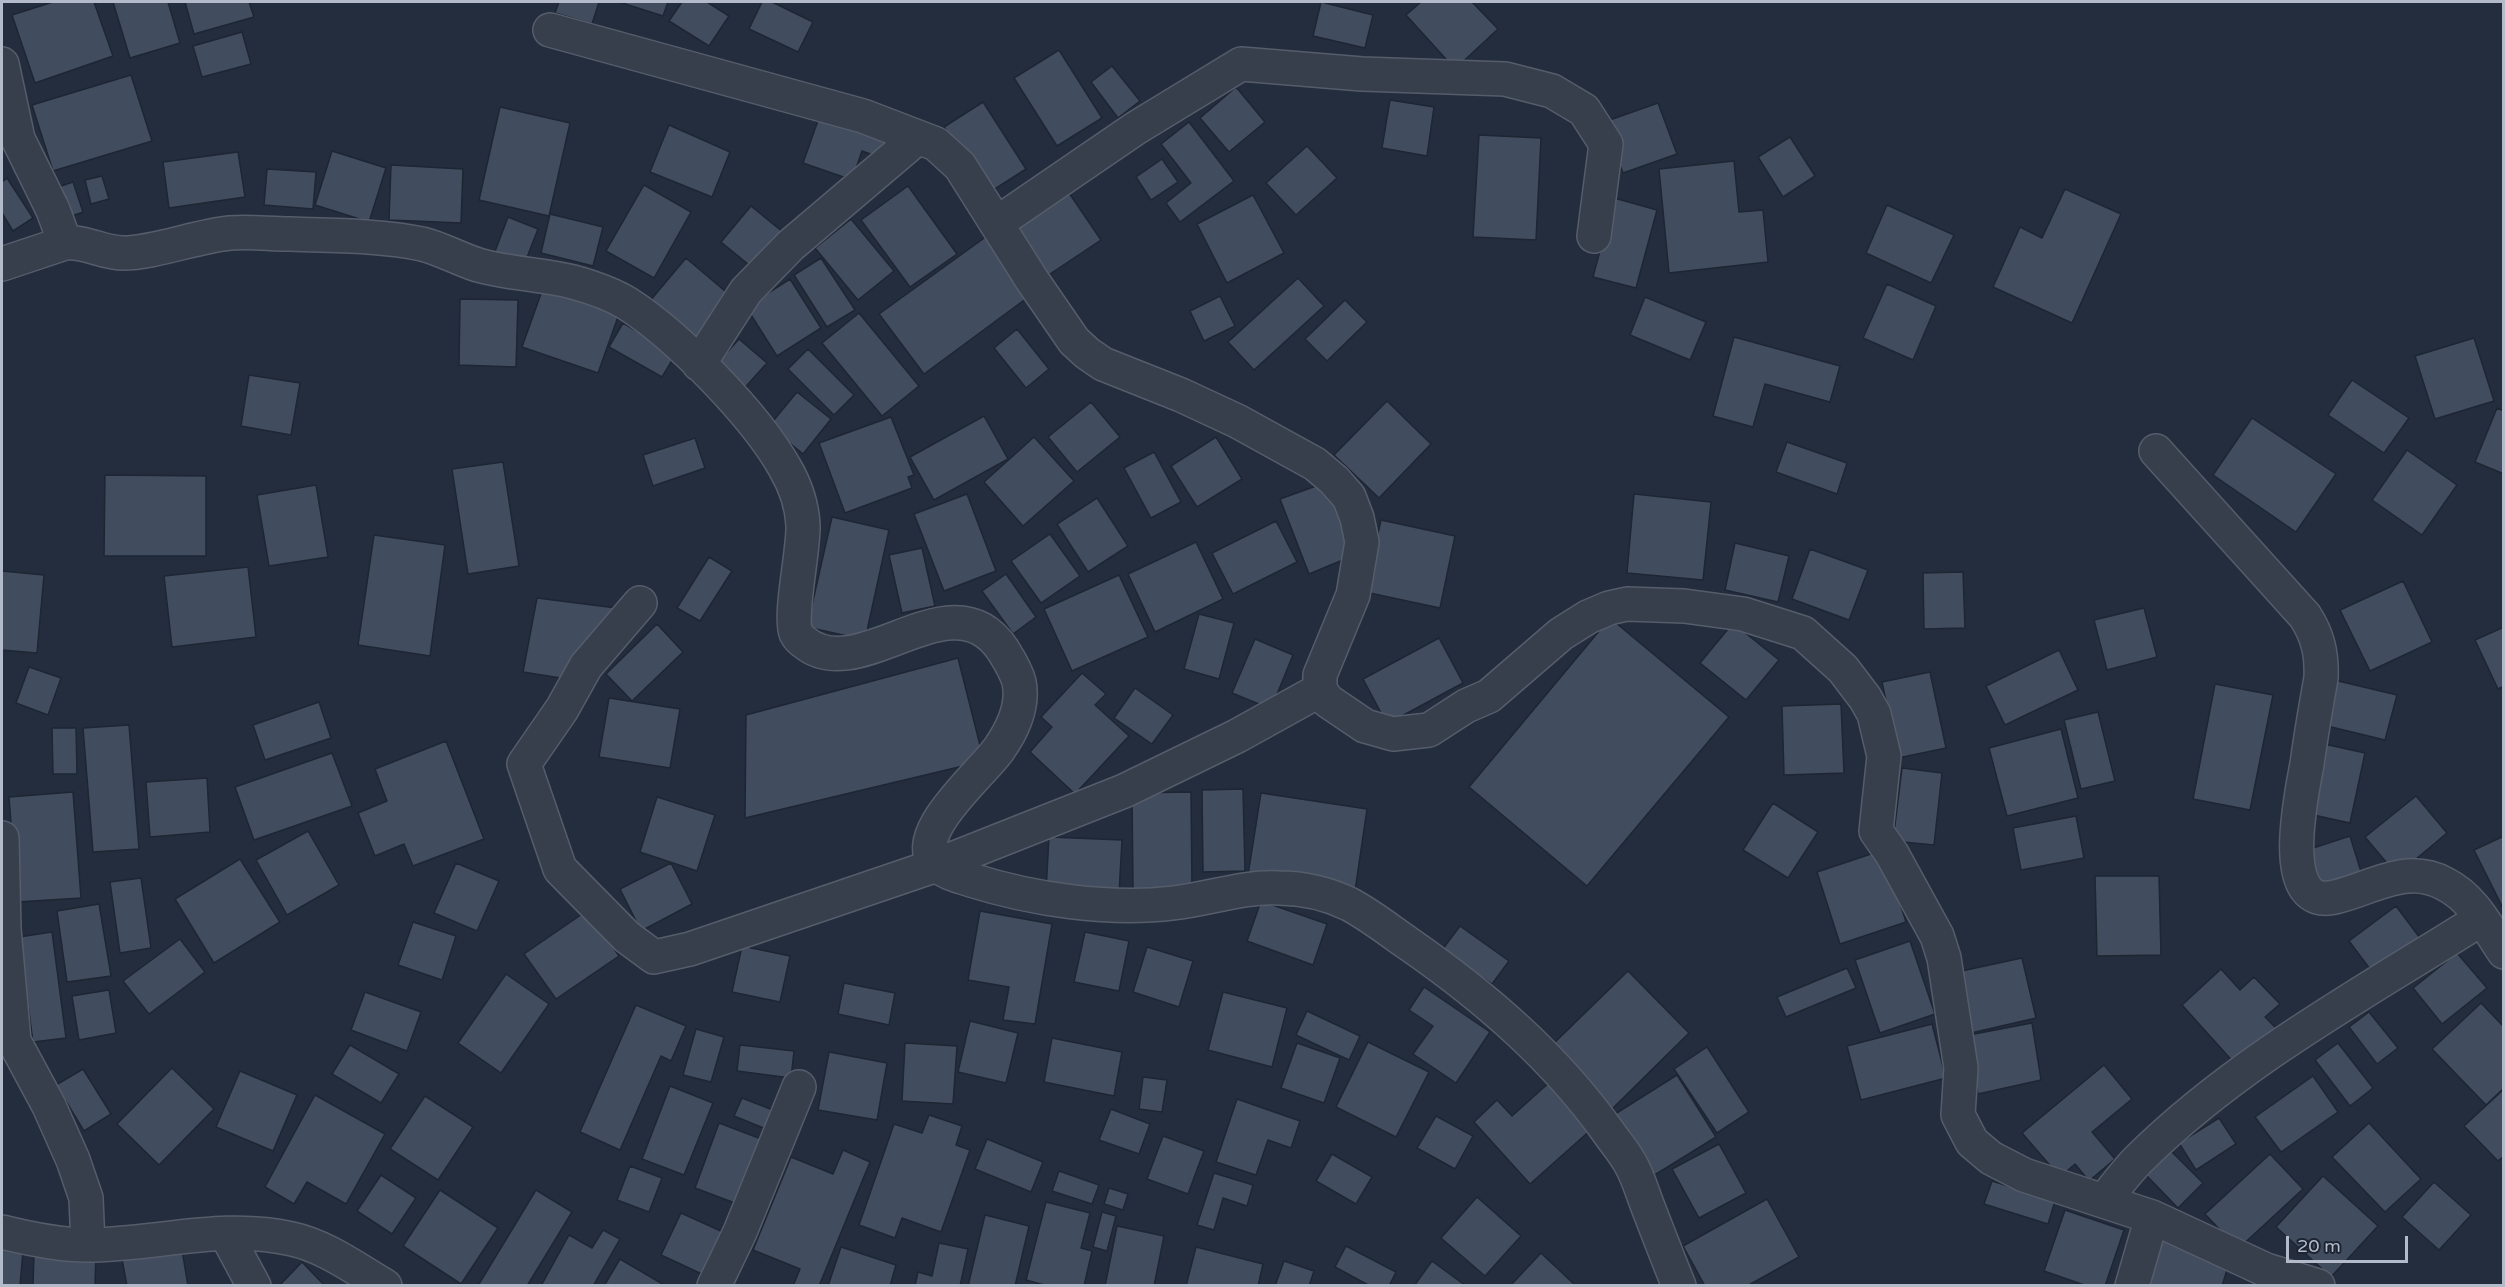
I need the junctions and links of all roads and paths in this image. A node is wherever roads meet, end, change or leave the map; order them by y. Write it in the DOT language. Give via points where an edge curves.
graph roads {
  1 [pos="550,30"];
  2 [pos="2,63"];
  3 [pos="917,138"];
  4 [pos="998,222"];
  5 [pos="1594,236"];
  6 [pos="65,243"];
  7 [pos="2,264"];
  8 [pos="699,364"];
  9 [pos="2156,451"];
  10 [pos="640,603"];
  11 [pos="1320,690"];
  12 [pos="2,838"];
  13 [pos="937,865"];
  14 [pos="2481,919"];
  15 [pos="2504,952"];
  16 [pos="799,1087"];
  17 [pos="2104,1201"];
  18 [pos="2152,1217"];
  19 [pos="2,1232"];
  20 [pos="226,1234"];
  21 [pos="88,1245"];
  22 [pos="254,1286"];
  23 [pos="385,1286"];
  24 [pos="714,1286"];
  25 [pos="1679,1286"];
  26 [pos="2132,1286"];
  27 [pos="2318,1286"];
  1 -- 3 [label="street" via="863,116"];
  2 -- 6 [label="street" via="18,139"];
  3 -- 4 [label="street" via="936,144 949,154"];
  3 -- 8 [label="street" via="791,245 746,291"];
  4 -- 5 [label="street" via="1136,128 1241,64 1362,74 1505,79 1552,91 1584,110 1606,144"];
  4 -- 11 [label="street" via="1032,280 1074,341 1087,353 1103,364 1237,421 1315,464 1349,497 1362,542 1359,568 1353,595 1320,675"];
  6 -- 7 [label="street"];
  6 -- 8 [label="street" via="81,242 125,253 233,233 338,236 424,245 480,266 571,281 624,301"];
  8 -- 13 [label="street" via="765,436 793,484 803,527 796,633 808,647 841,655 953,622 980,628 996,640 1019,678 1018,714 1010,731 934,829 929,848 930,858"];
  9 -- 14 [label="street" via="2314,630 2322,660 2321,678 2295,835 2305,886 2324,899 2378,881 2424,876 2457,891 2470,901"];
  10 -- 13 [label="street" via="586,666 524,764 560,869 627,937 654,957 690,949"];
  11 -- 13 [label="street" via="1124,791"];
  11 -- 17 [label="street" via="1328,701 1365,726 1393,734 1429,730 1489,696 1562,634 1609,608 1627,604 1684,606 1743,614 1803,633 1843,669 1874,714 1884,756 1876,831 1937,936 1944,958 1961,1068 1958,1115 1972,1142 1991,1158 2024,1175"];
  12 -- 21 [label="street" via="4,929 14,1041 73,1160 86,1198"];
  13 -- 25 [label="street" via="947,872 1006,891 1081,902 1173,903 1257,888 1286,887 1351,905 1447,971 1525,1035 1563,1073 1631,1165"];
  14 -- 15 [label="street"];
  14 -- 17 [label="street" via="2259,1060 2185,1116 2137,1161"];
  16 -- 24 [label="street" via="740,1233"];
  17 -- 18 [label="street"];
  18 -- 26 [label="street"];
  18 -- 27 [label="street" via="2266,1270"];
  19 -- 21 [label="street" via="38,1241"];
  20 -- 21 [label="street"];
  20 -- 22 [label="street"];
  20 -- 23 [label="street" via="293,1239 328,1252"];
}
